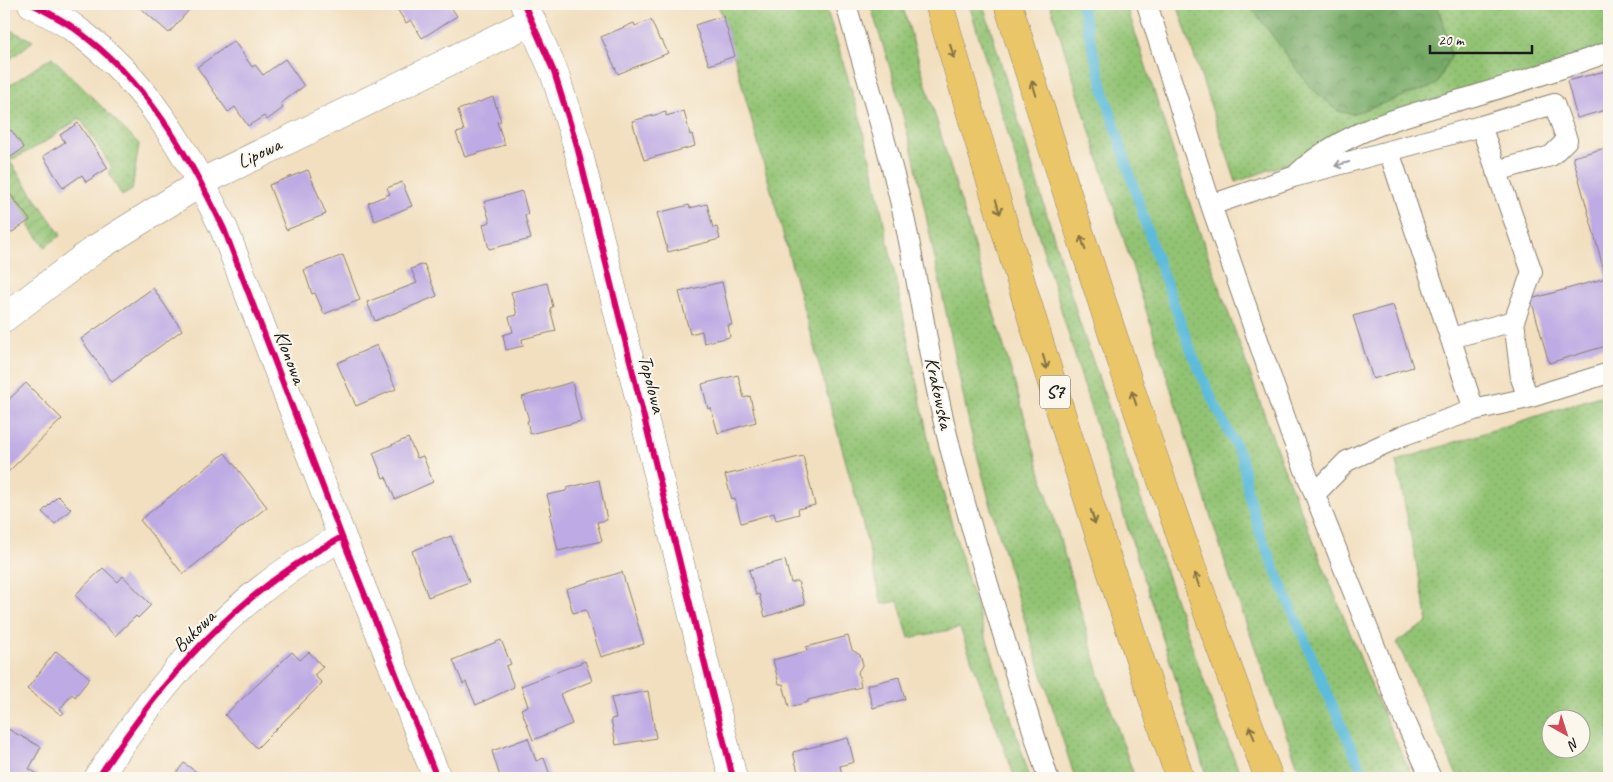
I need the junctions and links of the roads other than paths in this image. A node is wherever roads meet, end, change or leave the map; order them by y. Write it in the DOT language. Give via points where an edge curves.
graph roads {
  1 [pos="32,4"];
  2 [pos="846,4"];
  3 [pos="939,4"];
  4 [pos="1008,4"];
  5 [pos="1147,4"];
  6 [pos="528,12"];
  7 [pos="1609,52"];
  8 [pos="1481,126"];
  9 [pos="1389,151"];
  10 [pos="1496,171"];
  11 [pos="1293,177"];
  12 [pos="202,182"];
  13 [pos="1211,206"];
  14 [pos="4,318"];
  15 [pos="1514,321"];
  16 [pos="1451,338"];
  17 [pos="1609,373"];
  18 [pos="1528,398"];
  19 [pos="1474,410"];
  20 [pos="1315,494"];
  21 [pos="342,537"];
  22 [pos="98,778"];
  23 [pos="437,778"];
  24 [pos="733,778"];
  25 [pos="1048,778"];
  26 [pos="1180,778"];
  27 [pos="1269,778"];
  28 [pos="1431,778"];
  1 -- 12 [label="street, Klonowa" via="74,28 124,72 164,119"];
  2 -- 25 [label="lane, Krakowska" via="878,114 909,240 947,434 1002,633"];
  3 -- 26 [label="highway, S7, one-way" via="1082,483"];
  27 -- 4 [label="highway, one-way" via="1149,444"];
  5 -- 13 [label="lane"];
  6 -- 12 [label="street, Lipowa"];
  6 -- 24 [label="street, Topolowa" via="554,72 576,142"];
  7 -- 11 [label="lane" via="1411,113 1330,148"];
  8 -- 9 [label="lane"];
  8 -- 10 [label="lane"];
  8 -- 10 [label="lane" via="1554,104 1561,122 1567,140 1551,156"];
  9 -- 11 [label="lane, one-way"];
  9 -- 16 [label="lane"];
  10 -- 15 [label="lane" via="1532,272"];
  11 -- 13 [label="lane"];
  12 -- 14 [label="street, Lipowa" via="95,249"];
  12 -- 21 [label="street, Klonowa" via="224,229"];
  13 -- 20 [label="lane"];
  15 -- 16 [label="lane"];
  15 -- 18 [label="lane" via="1521,378"];
  16 -- 19 [label="lane"];
  17 -- 18 [label="lane"];
  18 -- 19 [label="lane"];
  19 -- 20 [label="lane" via="1347,460"];
  20 -- 28 [label="lane" via="1398,705"];
  21 -- 22 [label="street, Bukowa" via="291,567 204,641 169,678"];
  21 -- 23 [label="street, Klonowa"];
}
